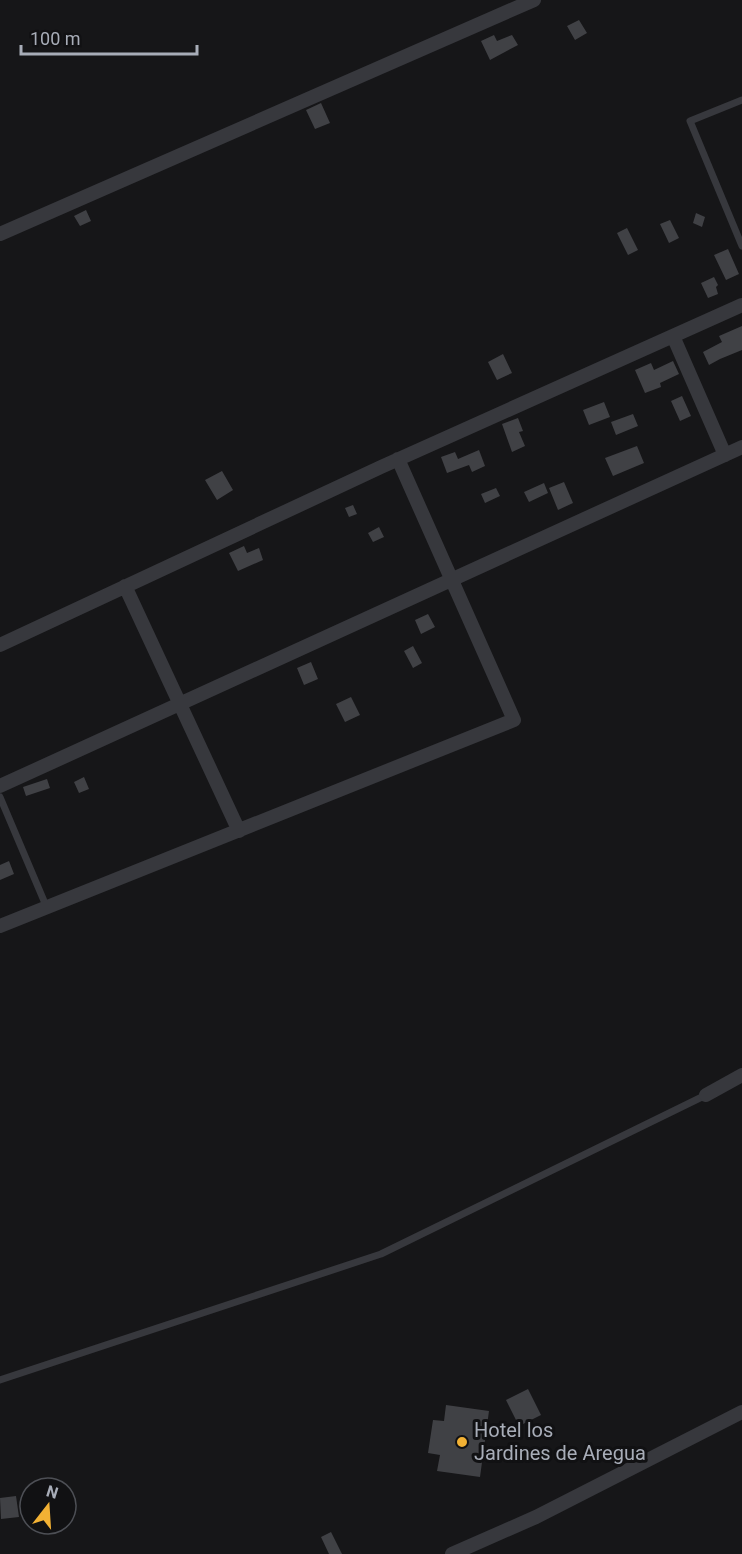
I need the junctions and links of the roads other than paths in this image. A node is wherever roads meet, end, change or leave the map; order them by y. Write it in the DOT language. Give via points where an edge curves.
graph roads {
  1 [pos="534,0"];
  2 [pos="742,100"];
  3 [pos="0,234"];
  4 [pos="742,246"];
  5 [pos="742,305"];
  6 [pos="673,336"];
  7 [pos="742,447"];
  8 [pos="725,455"];
  9 [pos="398,459"];
  10 [pos="452,579"];
  11 [pos="125,586"];
  12 [pos="0,645"];
  13 [pos="180,704"];
  14 [pos="0,786"];
  15 [pos="0,797"];
  16 [pos="239,831"];
  17 [pos="46,908"];
  18 [pos="0,927"];
  19 [pos="742,1075"];
  20 [pos="706,1095"];
  21 [pos="0,1380"];
  22 [pos="742,1413"];
  23 [pos="452,1554"];
  1 -- 3 [label="street"];
  2 -- 4 [label="lane" via="690,121"];
  5 -- 6 [label="street"];
  6 -- 8 [label="street"];
  6 -- 9 [label="street"];
  7 -- 8 [label="street"];
  8 -- 10 [label="street"];
  9 -- 10 [label="street"];
  9 -- 11 [label="street"];
  10 -- 13 [label="street"];
  10 -- 16 [label="street" via="514,720"];
  11 -- 12 [label="street"];
  11 -- 13 [label="street"];
  13 -- 14 [label="street"];
  13 -- 16 [label="street"];
  15 -- 17 [label="lane"];
  16 -- 17 [label="street"];
  17 -- 18 [label="street"];
  19 -- 20 [label="street"];
  20 -- 21 [label="lane" via="381,1254"];
  22 -- 23 [label="street"];
}
